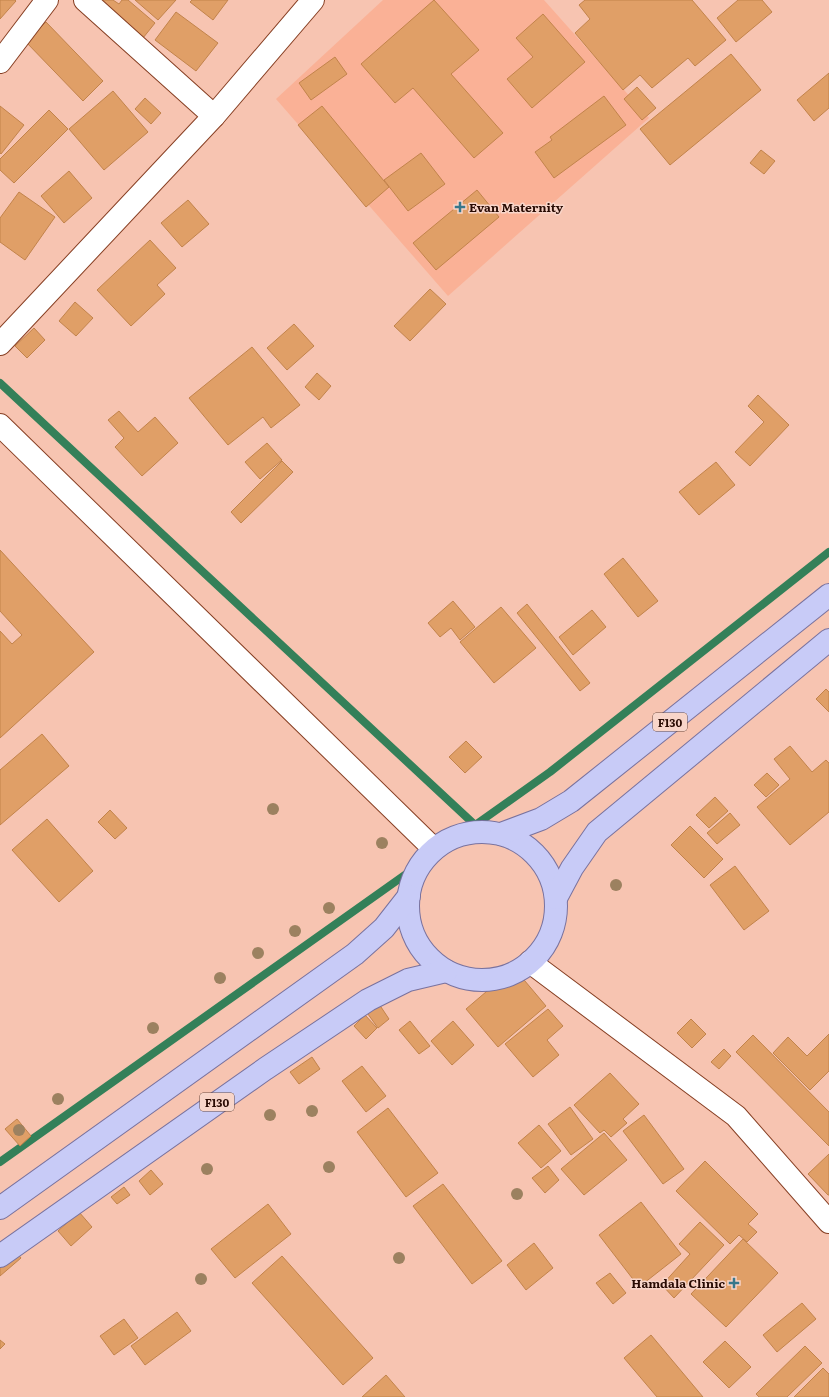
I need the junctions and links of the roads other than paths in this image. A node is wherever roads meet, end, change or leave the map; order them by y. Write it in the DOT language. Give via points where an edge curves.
graph roads {
  1 [pos="47,0"];
  2 [pos="84,0"];
  3 [pos="313,0"];
  4 [pos="0,62"];
  5 [pos="214,116"];
  6 [pos="0,344"];
  7 [pos="0,426"];
  8 [pos="829,595"];
  9 [pos="829,640"];
  10 [pos="501,834"];
  11 [pos="434,849"];
  12 [pos="409,896"];
  13 [pos="556,898"];
  14 [pos="530,962"];
  15 [pos="446,971"];
  16 [pos="0,1208"];
  17 [pos="829,1222"];
  18 [pos="0,1256"];
  1 -- 4 [label="street"];
  2 -- 5 [label="street"];
  3 -- 5 [label="street"];
  5 -- 6 [label="street"];
  7 -- 11 [label="street"];
  8 -- 10 [label="main road, F130" via="571,801 541,819"];
  9 -- 13 [label="main road, F130" via="597,832 572,868"];
  10 -- 11 [label="main road, F130" via="466,834"];
  10 -- 13 [label="main road, F130" via="518,841 544,864 552,880"];
  11 -- 12 [label="main road, F130" via="419,868"];
  12 -- 15 [label="main road, F130" via="408,913 412,931 420,947"];
  12 -- 16 [label="main road, F130" via="384,928 354,954"];
  13 -- 14 [label="main road, F130" via="551,933 542,949"];
  14 -- 15 [label="main road, F130" via="515,972 481,980"];
  14 -- 17 [label="street" via="736,1116"];
  15 -- 18 [label="main road, F130" via="408,980 368,1000 264,1069"];
}
